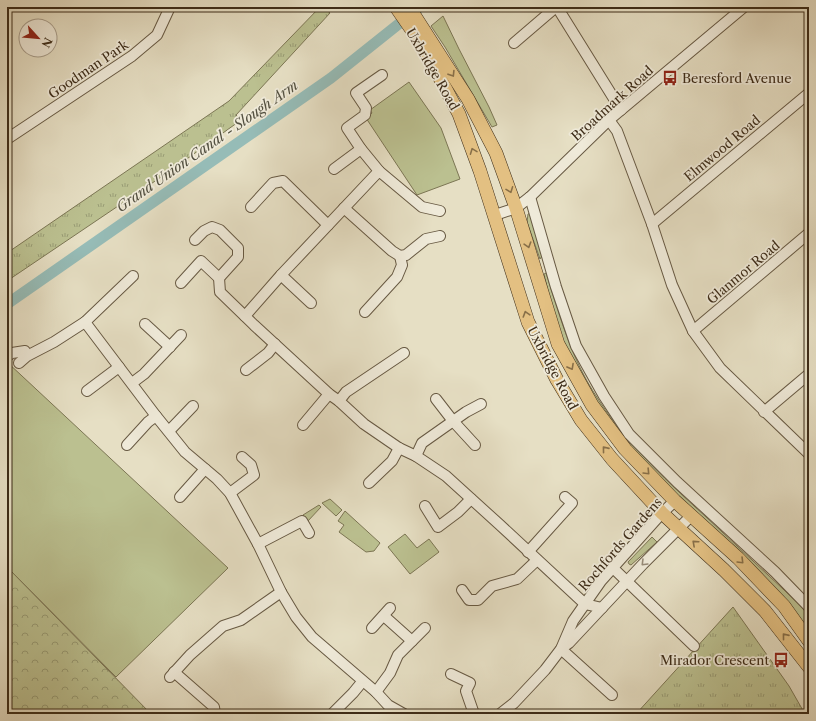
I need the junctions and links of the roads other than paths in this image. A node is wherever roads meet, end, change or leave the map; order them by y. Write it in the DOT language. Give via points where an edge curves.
graph roads {
  1 [pos="170,7"];
  2 [pos="396,7"];
  3 [pos="409,7"];
  4 [pos="557,7"];
  5 [pos="744,7"];
  6 [pos="427,43"];
  7 [pos="514,43"];
  8 [pos="382,75"];
  9 [pos="809,93"];
  10 [pos="621,110"];
  11 [pos="610,120"];
  12 [pos="7,139"];
  13 [pos="361,149"];
  14 [pos="334,169"];
  15 [pos="379,171"];
  16 [pos="530,197"];
  17 [pos="251,207"];
  18 [pos="344,208"];
  19 [pos="516,208"];
  20 [pos="440,211"];
  21 [pos="495,214"];
  22 [pos="652,224"];
  23 [pos="328,225"];
  24 [pos="809,234"];
  25 [pos="440,236"];
  26 [pos="195,240"];
  27 [pos="400,256"];
  28 [pos="281,275"];
  29 [pos="132,276"];
  30 [pos="219,278"];
  31 [pos="181,283"];
  32 [pos="311,302"];
  33 [pos="365,312"];
  34 [pos="245,316"];
  35 [pos="85,322"];
  36 [pos="145,324"];
  37 [pos="693,331"];
  38 [pos="181,335"];
  39 [pos="275,344"];
  40 [pos="170,347"];
  41 [pos="404,353"];
  42 [pos="7,356"];
  43 [pos="119,367"];
  44 [pos="246,370"];
  45 [pos="809,374"];
  46 [pos="132,383"];
  47 [pos="87,391"];
  48 [pos="329,394"];
  49 [pos="436,399"];
  50 [pos="339,401"];
  51 [pos="481,404"];
  52 [pos="193,406"];
  53 [pos="764,412"];
  54 [pos="156,416"];
  55 [pos="453,421"];
  56 [pos="303,425"];
  57 [pos="169,431"];
  58 [pos="475,445"];
  59 [pos="127,446"];
  60 [pos="399,448"];
  61 [pos="809,454"];
  62 [pos="416,456"];
  63 [pos="242,457"];
  64 [pos="205,469"];
  65 [pos="369,483"];
  66 [pos="230,493"];
  67 [pos="180,497"];
  68 [pos="565,497"];
  69 [pos="471,499"];
  70 [pos="675,501"];
  71 [pos="425,506"];
  72 [pos="662,514"];
  73 [pos="691,516"];
  74 [pos="679,529"];
  75 [pos="309,533"];
  76 [pos="258,544"];
  77 [pos="528,552"];
  78 [pos="538,560"];
  79 [pos="613,568"];
  80 [pos="627,582"];
  81 [pos="462,590"];
  82 [pos="281,592"];
  83 [pos="585,604"];
  84 [pos="809,607"];
  85 [pos="602,608"];
  86 [pos="372,628"];
  87 [pos="425,628"];
  88 [pos="412,641"];
  89 [pos="809,641"];
  90 [pos="694,646"];
  91 [pos="561,649"];
  92 [pos="809,667"];
  93 [pos="452,674"];
  94 [pos="362,682"];
  95 [pos="376,692"];
  96 [pos="612,695"];
  97 [pos="215,714"];
  98 [pos="332,714"];
  99 [pos="404,714"];
  100 [pos="474,714"];
  101 [pos="500,714"];
  1 -- 12 [label="street, Goodman Park" via="157,35 132,56"];
  2 -- 6 [label="main road, Uxbridge Road"];
  3 -- 6 [label="main road, Uxbridge Road"];
  4 -- 7 [label="street"];
  4 -- 10 [label="street"];
  5 -- 10 [label="street, Broadmark Road"];
  6 -- 19 [label="main road, Uxbridge Road, one-way" via="468,99 496,153"];
  21 -- 6 [label="main road, Uxbridge Road, one-way" via="458,114"];
  8 -- 13 [label="street" via="356,93 366,108 365,115 347,128"];
  9 -- 22 [label="street, Elmwood Road"];
  10 -- 11 [label="street, Broadmark Road"];
  11 -- 16 [label="street, Broadmark Road"];
  11 -- 22 [label="street" via="617,130"];
  13 -- 14 [label="street"];
  13 -- 15 [label="street"];
  15 -- 18 [label="street"];
  15 -- 20 [label="street" via="422,206"];
  16 -- 19 [label="street, Broadmark Road"];
  16 -- 84 [label="street" via="576,346 629,434"];
  17 -- 23 [label="street" via="273,183 283,181"];
  18 -- 23 [label="street"];
  18 -- 27 [label="street"];
  19 -- 21 [label="street, Broadmark Road"];
  19 -- 70 [label="main road, Uxbridge Road, one-way" via="558,344 592,405 625,449"];
  72 -- 21 [label="main road, Uxbridge Road, one-way" via="581,420 557,380 528,322"];
  22 -- 37 [label="street" via="672,285"];
  23 -- 28 [label="street"];
  24 -- 37 [label="street, Glanmor Road"];
  25 -- 27 [label="street" via="426,239 406,255"];
  26 -- 30 [label="street" via="212,226 220,230 238,248 238,257"];
  27 -- 33 [label="street" via="402,265 397,276"];
  28 -- 32 [label="street"];
  28 -- 34 [label="street"];
  29 -- 35 [label="street"];
  30 -- 31 [label="street" via="201,261"];
  30 -- 34 [label="street, Rochfords Gardens" via="220,292"];
  34 -- 39 [label="street, Rochfords Gardens"];
  35 -- 42 [label="street" via="54,342 23,354 12,353"];
  35 -- 43 [label="street"];
  36 -- 40 [label="street"];
  37 -- 53 [label="street" via="720,368"];
  38 -- 40 [label="street"];
  39 -- 44 [label="street" via="268,353"];
  39 -- 48 [label="street, Rochfords Gardens"];
  40 -- 46 [label="street"];
  41 -- 50 [label="street" via="346,392"];
  43 -- 46 [label="street"];
  43 -- 47 [label="street"];
  45 -- 53 [label="street"];
  46 -- 54 [label="street"];
  48 -- 50 [label="street, Rochfords Gardens"];
  48 -- 56 [label="street"];
  49 -- 55 [label="street"];
  50 -- 60 [label="street, Rochfords Gardens" via="364,424"];
  51 -- 55 [label="street"];
  52 -- 57 [label="street"];
  53 -- 61 [label="street"];
  54 -- 57 [label="street"];
  54 -- 59 [label="street"];
  55 -- 58 [label="street"];
  55 -- 62 [label="street" via="422,443"];
  57 -- 64 [label="street" via="185,452"];
  60 -- 62 [label="street, Rochfords Gardens"];
  60 -- 65 [label="street" via="392,461"];
  62 -- 69 [label="street, Rochfords Gardens" via="446,476"];
  63 -- 66 [label="street" via="251,465 254,475"];
  64 -- 66 [label="street"];
  64 -- 67 [label="street"];
  66 -- 76 [label="street"];
  68 -- 77 [label="street" via="572,503"];
  69 -- 71 [label="street" via="438,527"];
  69 -- 77 [label="street, Rochfords Gardens"];
  70 -- 72 [label="street, Rochfords Gardens"];
  70 -- 73 [label="main road, Uxbridge Road"];
  72 -- 74 [label="main road, Uxbridge Road"];
  72 -- 79 [label="street, Rochfords Gardens"];
  73 -- 74 [label="street, Rochfords Gardens"];
  73 -- 89 [label="main road, Uxbridge Road, one-way" via="738,558 784,606"];
  74 -- 80 [label="street, Rochfords Gardens, one-way"];
  92 -- 74 [label="main road, Uxbridge Road, one-way" via="765,611"];
  75 -- 76 [label="street" via="302,521"];
  76 -- 82 [label="street"];
  77 -- 78 [label="street, Rochfords Gardens"];
  78 -- 81 [label="street" via="517,579 492,586 478,600 469,600"];
  78 -- 83 [label="street, Rochfords Gardens"];
  79 -- 80 [label="street"];
  79 -- 83 [label="street, Rochfords Gardens"];
  80 -- 85 [label="street, Rochfords Gardens"];
  80 -- 90 [label="street"];
  82 -- 94 [label="street" via="312,637"];
  82 -- 97 [label="street" via="241,620 223,626 190,654 172,675 214,707"];
  83 -- 85 [label="street, Rochfords Gardens"];
  83 -- 91 [label="street, Rochfords Gardens" via="573,620"];
  85 -- 91 [label="street, Rochfords Gardens"];
  86 -- 88 [label="street" via="387,612"];
  87 -- 88 [label="street"];
  88 -- 95 [label="street" via="398,655 390,673"];
  91 -- 96 [label="street"];
  91 -- 101 [label="street, Rochfords Gardens" via="531,686"];
  93 -- 100 [label="street" via="470,683 466,691"];
  94 -- 95 [label="street"];
  94 -- 98 [label="street"];
  95 -- 99 [label="street" via="388,705"];
}
